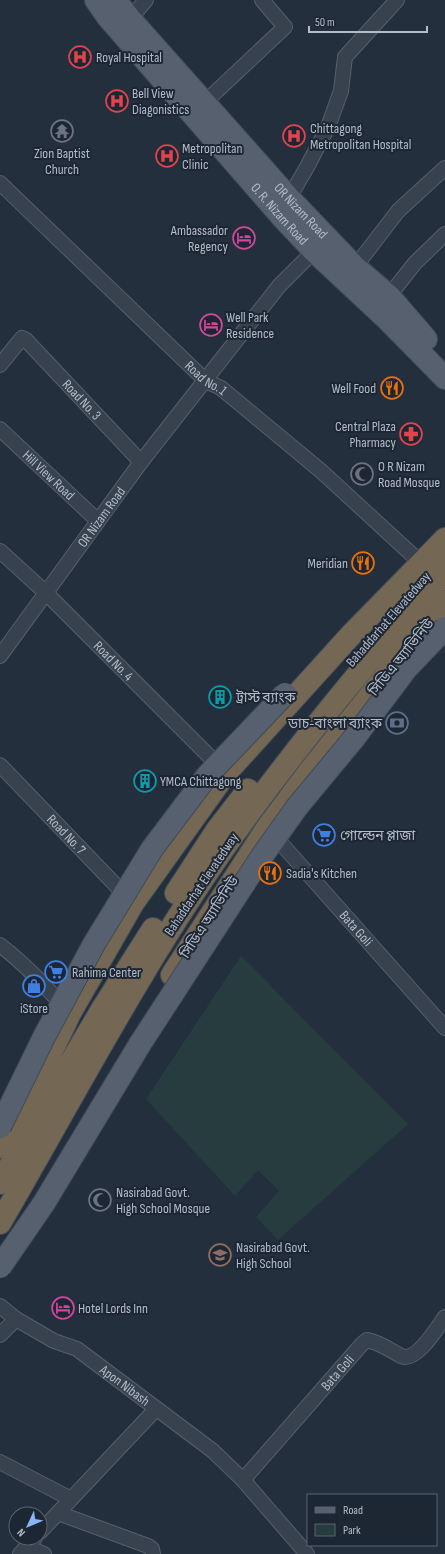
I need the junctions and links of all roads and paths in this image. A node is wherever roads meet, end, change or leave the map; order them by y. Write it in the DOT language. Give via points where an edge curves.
graph roads {
  1 [pos="96,0"];
  2 [pos="115,0"];
  3 [pos="146,0"];
  4 [pos="262,0"];
  5 [pos="397,0"];
  6 [pos="130,19"];
  7 [pos="204,103"];
  8 [pos="445,168"];
  9 [pos="0,183"];
  10 [pos="289,198"];
  11 [pos="445,234"];
  12 [pos="314,251"];
  13 [pos="355,267"];
  14 [pos="389,296"];
  15 [pos="445,362"];
  16 [pos="0,365"];
  17 [pos="445,378"];
  18 [pos="206,380"];
  19 [pos="0,429"];
  20 [pos="141,462"];
  21 [pos="98,520"];
  22 [pos="445,539"];
  23 [pos="0,550"];
  24 [pos="445,556"];
  25 [pos="420,562"];
  26 [pos="445,574"];
  27 [pos="45,592"];
  28 [pos="445,602"];
  29 [pos="445,628"];
  30 [pos="345,641"];
  31 [pos="0,656"];
  32 [pos="0,765"];
  33 [pos="226,773"];
  34 [pos="267,828"];
  35 [pos="133,903"];
  36 [pos="0,945"];
  37 [pos="70,1013"];
  38 [pos="445,1028"];
  39 [pos="0,1127"];
  40 [pos="0,1147"];
  41 [pos="0,1183"];
  42 [pos="0,1223"];
  43 [pos="0,1251"];
  44 [pos="0,1267"];
  45 [pos="0,1306"];
  46 [pos="445,1317"];
  47 [pos="16,1319"];
  48 [pos="0,1335"];
  49 [pos="156,1408"];
  50 [pos="0,1462"];
  51 [pos="242,1480"];
  52 [pos="71,1499"];
  53 [pos="58,1513"];
  54 [pos="48,1524"];
  55 [pos="27,1546"];
  56 [pos="44,1554"];
  57 [pos="153,1554"];
  58 [pos="307,1554"];
  1 -- 12 [label="main road, O. R. Nizam Road"];
  2 -- 6 [label="main road, OR Nizam Road"];
  3 -- 6 [label="street"];
  4 -- 7 [label="street" via="285,27"];
  5 -- 10 [label="street" via="344,57 341,91 328,127"];
  6 -- 7 [label="main road, OR Nizam Road"];
  7 -- 10 [label="main road, OR Nizam Road"];
  8 -- 13 [label="street" via="398,211"];
  9 -- 18 [label="street, Road No. 1"];
  10 -- 13 [label="main road, OR Nizam Road"];
  11 -- 14 [label="street" via="415,263"];
  12 -- 17 [label="main road, O. R. Nizam Road"];
  12 -- 18 [label="street, OR Nizam Road" via="279,286"];
  13 -- 14 [label="main road, OR Nizam Road"];
  14 -- 15 [label="main road, OR Nizam Road"];
  16 -- 20 [label="street, Road No. 3" via="22,338 26,340"];
  18 -- 20 [label="street, OR Nizam Road"];
  18 -- 25 [label="street, Road No. 1" via="221,388 320,471"];
  19 -- 21 [label="street, Hill View Road"];
  20 -- 21 [label="street, OR Nizam Road"];
  21 -- 27 [label="street, OR Nizam Road"];
  22 -- 25 [label="highway"];
  23 -- 27 [label="street, Road No. 4"];
  24 -- 41 [label="highway, Bahaddarhat Elevatedway" via="346,666 218,830 101,1011"];
  25 -- 30 [label="highway"];
  26 -- 42 [label="highway, Bahaddarhat Elevatedway" via="351,683 274,779 223,849 155,954"];
  27 -- 31 [label="street, OR Nizam Road"];
  27 -- 33 [label="street, Road No. 4"];
  28 -- 34 [label="highway, সিডিএ অ্যাভিনিউ"];
  29 -- 44 [label="main road, bridge" via="406,669 355,737 297,807 262,856 140,1044 44,1204"];
  30 -- 33 [label="highway"];
  30 -- 39 [label="main road, bridge" via="316,662 207,776 152,850 94,944"];
  32 -- 35 [label="street, Road No. 7"];
  33 -- 35 [label="highway"];
  34 -- 38 [label="street, Bata Goli"];
  34 -- 43 [label="highway, সিডিএ অ্যাভিনিউ" via="144,1018 55,1170"];
  35 -- 37 [label="highway"];
  36 -- 37 [label="street" via="38,978"];
  37 -- 40 [label="highway"];
  45 -- 47 [label="street, Apon Nibash"];
  46 -- 51 [label="street, Bata Goli" via="411,1356 403,1357 374,1341 367,1340 362,1344"];
  47 -- 48 [label="street"];
  47 -- 49 [label="street, Apon Nibash" via="54,1341 77,1349"];
  49 -- 51 [label="street, Apon Nibash" via="214,1451"];
  49 -- 52 [label="street"];
  50 -- 52 [label="street"];
  51 -- 58 [label="street, Apon Nibash"];
  52 -- 53 [label="street"];
  53 -- 54 [label="street"];
  53 -- 57 [label="street" via="148,1546"];
  55 -- 56 [label="street"];
}
